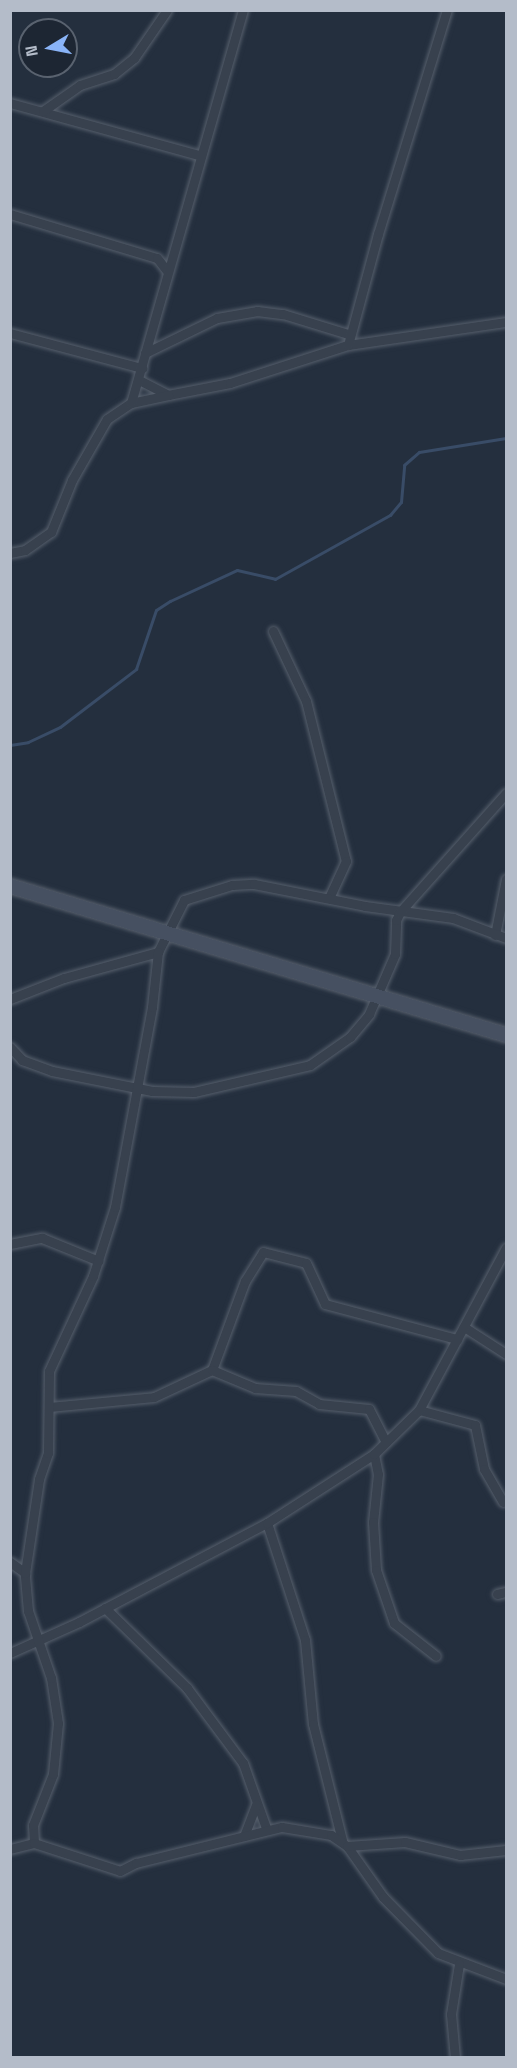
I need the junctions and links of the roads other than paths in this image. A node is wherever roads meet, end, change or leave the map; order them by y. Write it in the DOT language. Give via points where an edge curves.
graph roads {
  1 [pos="167,10"];
  2 [pos="243,10"];
  3 [pos="447,10"];
  4 [pos="10,103"];
  5 [pos="43,111"];
  6 [pos="199,155"];
  7 [pos="10,214"];
  8 [pos="173,248"];
  9 [pos="157,258"];
  10 [pos="167,271"];
  11 [pos="507,322"];
  12 [pos="10,333"];
  13 [pos="348,334"];
  14 [pos="348,345"];
  15 [pos="145,353"];
  16 [pos="142,368"];
  17 [pos="139,380"];
  18 [pos="168,394"];
  19 [pos="131,403"];
  20 [pos="10,553"];
  21 [pos="273,631"];
  22 [pos="507,793"];
  23 [pos="507,879"];
  24 [pos="10,886"];
  25 [pos="329,898"];
  26 [pos="400,912"];
  27 [pos="166,931"];
  28 [pos="495,935"];
  29 [pos="507,938"];
  30 [pos="158,952"];
  31 [pos="378,994"];
  32 [pos="10,999"];
  33 [pos="507,1035"];
  34 [pos="10,1047"];
  35 [pos="136,1090"];
  36 [pos="10,1244"];
  37 [pos="507,1248"];
  38 [pos="99,1261"];
  39 [pos="504,1262"];
  40 [pos="464,1327"];
  41 [pos="457,1339"];
  42 [pos="507,1353"];
  43 [pos="212,1370"];
  44 [pos="49,1407"];
  45 [pos="419,1410"];
  46 [pos="386,1442"];
  47 [pos="374,1454"];
  48 [pos="503,1502"];
  49 [pos="267,1523"];
  50 [pos="10,1562"];
  51 [pos="25,1573"];
  52 [pos="105,1608"];
  53 [pos="39,1638"];
  54 [pos="10,1653"];
  55 [pos="436,1656"];
  56 [pos="256,1804"];
  57 [pos="266,1828"];
  58 [pos="244,1836"];
  59 [pos="34,1843"];
  60 [pos="344,1843"];
  61 [pos="10,1849"];
  62 [pos="507,1850"];
  63 [pos="459,1964"];
  64 [pos="507,1979"];
  65 [pos="455,2058"];
  1 -- 5 [label="street" via="134,58 114,74 81,85"];
  2 -- 6 [label="street"];
  3 -- 13 [label="street"];
  4 -- 5 [label="street"];
  5 -- 6 [label="street"];
  6 -- 8 [label="street"];
  7 -- 9 [label="street"];
  8 -- 9 [label="street"];
  8 -- 10 [label="street"];
  9 -- 10 [label="street"];
  10 -- 15 [label="street"];
  11 -- 14 [label="street"];
  12 -- 16 [label="street"];
  13 -- 14 [label="street"];
  13 -- 15 [label="street" via="283,314 257,311 217,318"];
  14 -- 18 [label="street" via="230,383"];
  15 -- 16 [label="street"];
  16 -- 17 [label="street"];
  17 -- 18 [label="street"];
  17 -- 19 [label="street"];
  18 -- 19 [label="street"];
  19 -- 20 [label="street" via="107,419 72,480 51,532 25,550"];
  21 -- 25 [label="street" via="306,701 346,861"];
  22 -- 26 [label="street"];
  23 -- 28 [label="street"];
  24 -- 27 [label="main road"];
  25 -- 26 [label="street"];
  25 -- 27 [label="street" via="254,884 212,889 184,900"];
  26 -- 28 [label="street" via="453,918"];
  26 -- 31 [label="street" via="396,920 395,954"];
  27 -- 30 [label="street"];
  27 -- 31 [label="main road"];
  28 -- 29 [label="street"];
  30 -- 32 [label="street" via="64,978"];
  30 -- 35 [label="street"];
  31 -- 33 [label="main road"];
  31 -- 35 [label="street" via="350,1037 324,1058 301,1069 253,1076 194,1092"];
  34 -- 35 [label="street" via="22,1060"];
  35 -- 38 [label="street" via="116,1207"];
  36 -- 38 [label="street" via="42,1238"];
  37 -- 39 [label="street"];
  38 -- 44 [label="street" via="51,1361"];
  39 -- 40 [label="street"];
  40 -- 41 [label="street"];
  40 -- 42 [label="street"];
  41 -- 43 [label="street" via="325,1304 306,1263 263,1252 245,1281"];
  41 -- 45 [label="street"];
  43 -- 44 [label="street" via="154,1397"];
  43 -- 46 [label="street" via="255,1388 296,1391 320,1404 369,1409"];
  44 -- 51 [label="street" via="48,1453 39,1479"];
  45 -- 46 [label="street"];
  45 -- 48 [label="street" via="475,1425 484,1469"];
  46 -- 47 [label="street"];
  47 -- 49 [label="street"];
  47 -- 55 [label="street" via="378,1480 373,1522 376,1570 394,1623"];
  49 -- 52 [label="street"];
  49 -- 60 [label="street" via="305,1641 313,1724"];
  50 -- 51 [label="street"];
  51 -- 53 [label="street" via="28,1611"];
  52 -- 53 [label="street"];
  52 -- 56 [label="street" via="187,1688 243,1763"];
  53 -- 54 [label="street"];
  53 -- 59 [label="street" via="58,1723 53,1774 33,1825"];
  56 -- 57 [label="street"];
  56 -- 58 [label="street"];
  57 -- 58 [label="street"];
  57 -- 60 [label="street" via="315,1830"];
  58 -- 59 [label="street" via="136,1863 120,1871"];
  59 -- 61 [label="street"];
  60 -- 62 [label="street" via="405,1842 460,1855"];
  60 -- 63 [label="street" via="383,1897 432,1948"];
  63 -- 64 [label="street"];
  63 -- 65 [label="street" via="452,2014"];
}
